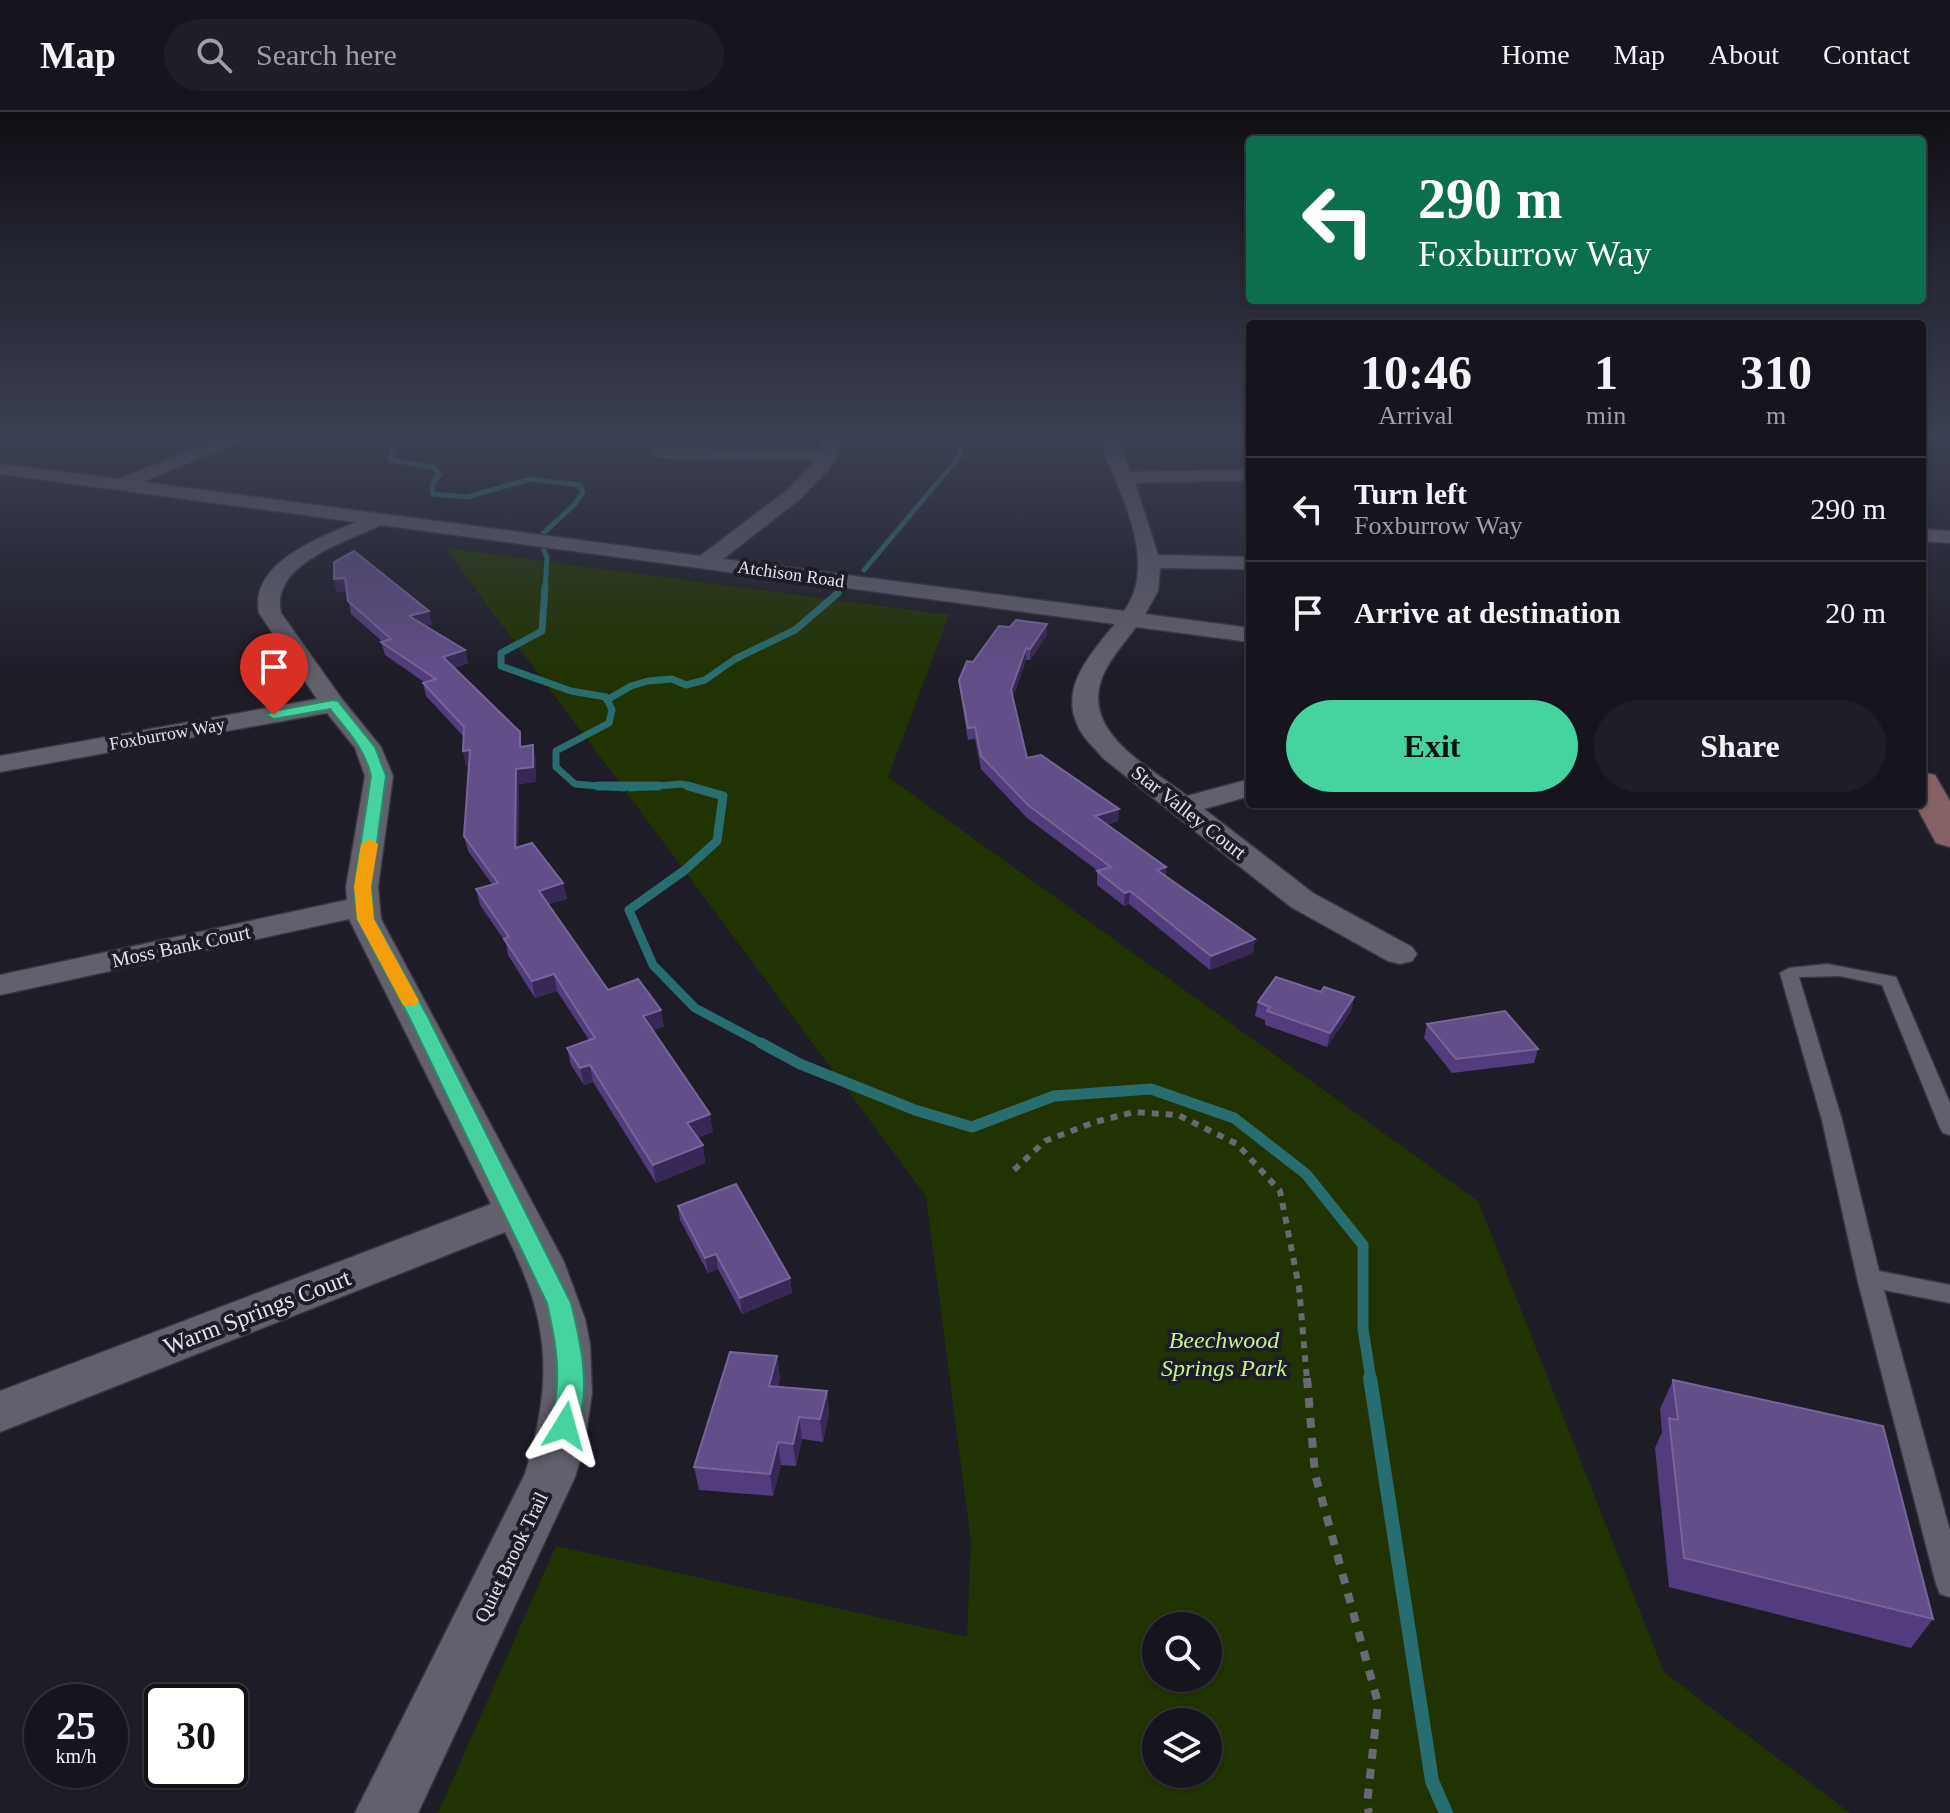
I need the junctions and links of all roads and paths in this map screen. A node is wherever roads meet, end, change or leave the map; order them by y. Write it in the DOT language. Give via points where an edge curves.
graph roads {
  1 [pos="344,514"];
  2 [pos="767,514"];
  3 [pos="1138,514"];
  4 [pos="379,519"];
  5 [pos="1926,535"];
  6 [pos="1950,537"];
  7 [pos="1147,561"];
  8 [pos="704,563"];
  9 [pos="1246,563"];
  10 [pos="1132,619"];
  11 [pos="1246,634"];
  12 [pos="333,704"];
  13 [pos="0,764"];
  14 [pos="1246,788"];
  15 [pos="1926,790"];
  16 [pos="1182,806"];
  17 [pos="1950,835"];
  18 [pos="362,906"];
  19 [pos="1400,954"];
  20 [pos="0,985"];
  21 [pos="1950,1128"];
  22 [pos="1014,1170"];
  23 [pos="515,1211"];
  24 [pos="1869,1278"];
  25 [pos="1950,1294"];
  26 [pos="0,1412"];
  27 [pos="1950,1584"];
  28 [pos="386,1813"];
  29 [pos="1369,1813"];
  1 -- 4 [label="street, Atchison Road"];
  2 -- 8 [label="street"];
  3 -- 7 [label="street, Star Valley Court"];
  4 -- 8 [label="street, Atchison Road"];
  4 -- 12 [label="street" via="289,566 268,587 265,599"];
  5 -- 6 [label="street"];
  7 -- 9 [label="street"];
  7 -- 10 [label="street, Star Valley Court" via="1148,590"];
  8 -- 10 [label="street, Atchison Road"];
  10 -- 11 [label="street, Atchison Road"];
  10 -- 16 [label="street, Star Valley Court" via="1089,677 1082,699 1090,725 1114,753"];
  12 -- 13 [label="street, Foxburrow Way"];
  12 -- 18 [label="street" via="368,747 379,776"];
  14 -- 16 [label="street"];
  15 -- 17 [label="street"];
  16 -- 19 [label="street, Star Valley Court" via="1302,900"];
  18 -- 20 [label="street, Moss Bank Court"];
  18 -- 23 [label="street, Quiet Brook Trail"];
  21 -- 24 [label="lane" via="1890,981 1813,968 1789,973 1834,1128"];
  22 -- 29 [label="path" via="1045,1141 1095,1122 1134,1112 1178,1115 1237,1144 1280,1191 1299,1287 1315,1474 1378,1703"];
  23 -- 26 [label="street, Warm Springs Court"];
  23 -- 28 [label="street, Quiet Brook Trail" via="559,1303 570,1348 565,1426 550,1477"];
  24 -- 25 [label="lane"];
  24 -- 27 [label="lane"];
}
